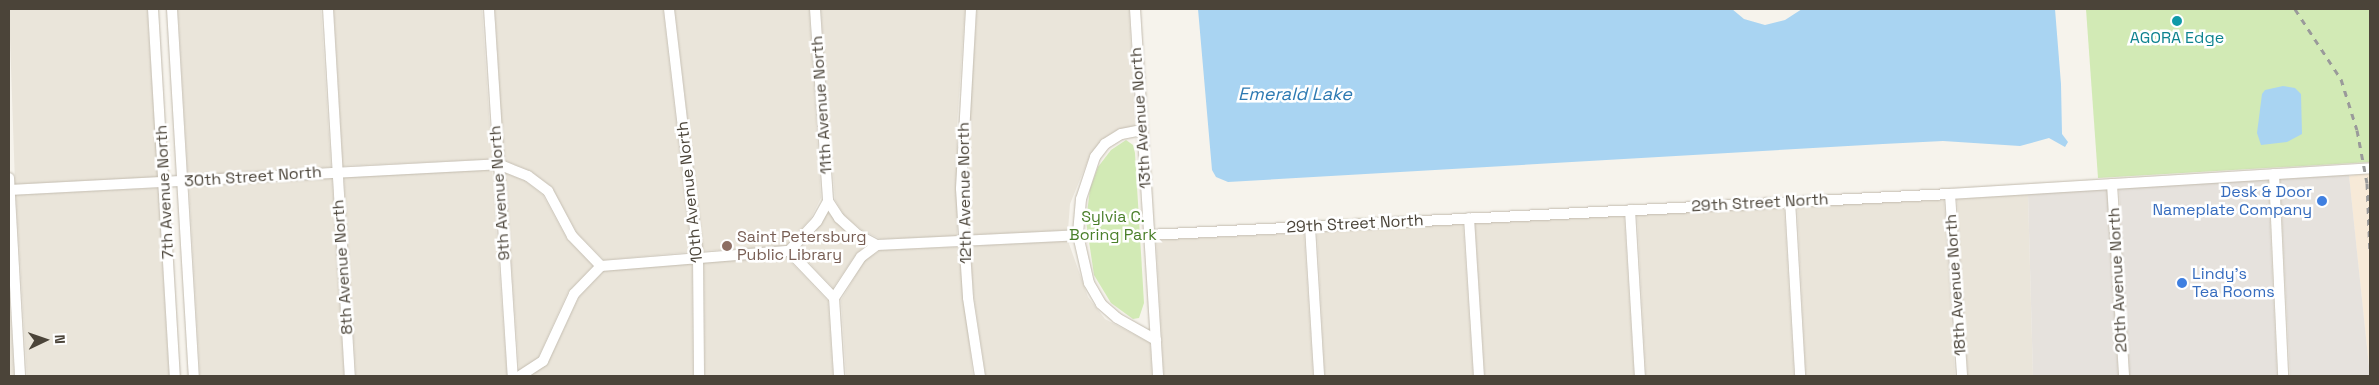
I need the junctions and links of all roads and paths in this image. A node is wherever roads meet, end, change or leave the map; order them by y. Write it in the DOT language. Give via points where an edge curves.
graph roads {
  1 [pos="153,9"];
  2 [pos="172,9"];
  3 [pos="328,9"];
  4 [pos="489,9"];
  5 [pos="669,9"];
  6 [pos="815,9"];
  7 [pos="971,9"];
  8 [pos="1135,9"];
  9 [pos="1142,130"];
  10 [pos="498,164"];
  11 [pos="2370,168"];
  12 [pos="338,172"];
  13 [pos="2274,174"];
  14 [pos="9,178"];
  15 [pos="164,182"];
  16 [pos="182,182"];
  17 [pos="2112,184"];
  18 [pos="9,190"];
  19 [pos="1950,194"];
  20 [pos="1790,200"];
  21 [pos="828,201"];
  22 [pos="1630,210"];
  23 [pos="1469,218"];
  24 [pos="1310,227"];
  25 [pos="1078,235"];
  26 [pos="1149,235"];
  27 [pos="964,241"];
  28 [pos="877,244"];
  29 [pos="789,251"];
  30 [pos="698,257"];
  31 [pos="601,266"];
  32 [pos="834,298"];
  33 [pos="1156,340"];
  34 [pos="20,376"];
  35 [pos="176,376"];
  36 [pos="194,376"];
  37 [pos="350,376"];
  38 [pos="513,376"];
  39 [pos="520,376"];
  40 [pos="699,376"];
  41 [pos="839,376"];
  42 [pos="980,376"];
  43 [pos="1158,376"];
  44 [pos="1319,376"];
  45 [pos="1479,376"];
  46 [pos="1640,376"];
  47 [pos="1800,376"];
  48 [pos="1962,376"];
  49 [pos="2124,376"];
  50 [pos="2283,376"];
  1 -- 15 [label="street, 7th Avenue North"];
  2 -- 16 [label="street, 7th Avenue North"];
  3 -- 12 [label="street, 8th Avenue North"];
  4 -- 10 [label="street, 9th Avenue North"];
  5 -- 30 [label="street, 10th Avenue North"];
  6 -- 21 [label="street, 11th Avenue North"];
  7 -- 27 [label="street, 12th Avenue North" via="963,126"];
  8 -- 9 [label="street, 13th Avenue North"];
  9 -- 25 [label="street" via="1121,134 1105,144 1095,157 1081,200"];
  9 -- 26 [label="street, 13th Avenue North"];
  10 -- 12 [label="street, 30th Street North"];
  10 -- 31 [label="street" via="528,176 548,191 572,236"];
  10 -- 38 [label="street, 9th Avenue North"];
  11 -- 13 [label="street, 29th Street North"];
  12 -- 16 [label="street, 30th Street North"];
  12 -- 37 [label="street, 8th Avenue North"];
  13 -- 17 [label="street, 29th Street North"];
  13 -- 50 [label="street"];
  14 -- 18 [label="street"];
  15 -- 16 [label="street, 30th Street North"];
  15 -- 18 [label="street, 30th Street North"];
  15 -- 35 [label="street, 7th Avenue North"];
  16 -- 36 [label="street, 7th Avenue North"];
  17 -- 19 [label="street, 29th Street North"];
  17 -- 49 [label="street, 20th Avenue North"];
  18 -- 34 [label="street"];
  19 -- 20 [label="street, 29th Street North"];
  19 -- 48 [label="street, 18th Avenue North"];
  20 -- 22 [label="street, 29th Street North"];
  20 -- 47 [label="street"];
  21 -- 28 [label="street" via="839,218 858,235"];
  21 -- 29 [label="street" via="804,238"];
  22 -- 23 [label="street, 29th Street North"];
  22 -- 46 [label="street"];
  23 -- 24 [label="street, 29th Street North"];
  23 -- 45 [label="street"];
  24 -- 26 [label="street, 29th Street North"];
  24 -- 44 [label="street"];
  25 -- 27 [label="street"];
  25 -- 33 [label="street" via="1089,283 1100,304 1117,318"];
  26 -- 33 [label="street, 13th Avenue North"];
  27 -- 28 [label="street"];
  27 -- 42 [label="street, 12th Avenue North" via="968,298"];
  28 -- 32 [label="street" via="861,257"];
  29 -- 30 [label="street"];
  29 -- 32 [label="street"];
  30 -- 31 [label="street"];
  30 -- 40 [label="street, 10th Avenue North"];
  31 -- 39 [label="street" via="574,294 543,361"];
  32 -- 41 [label="street"];
  33 -- 43 [label="street, 13th Avenue North"];
}
